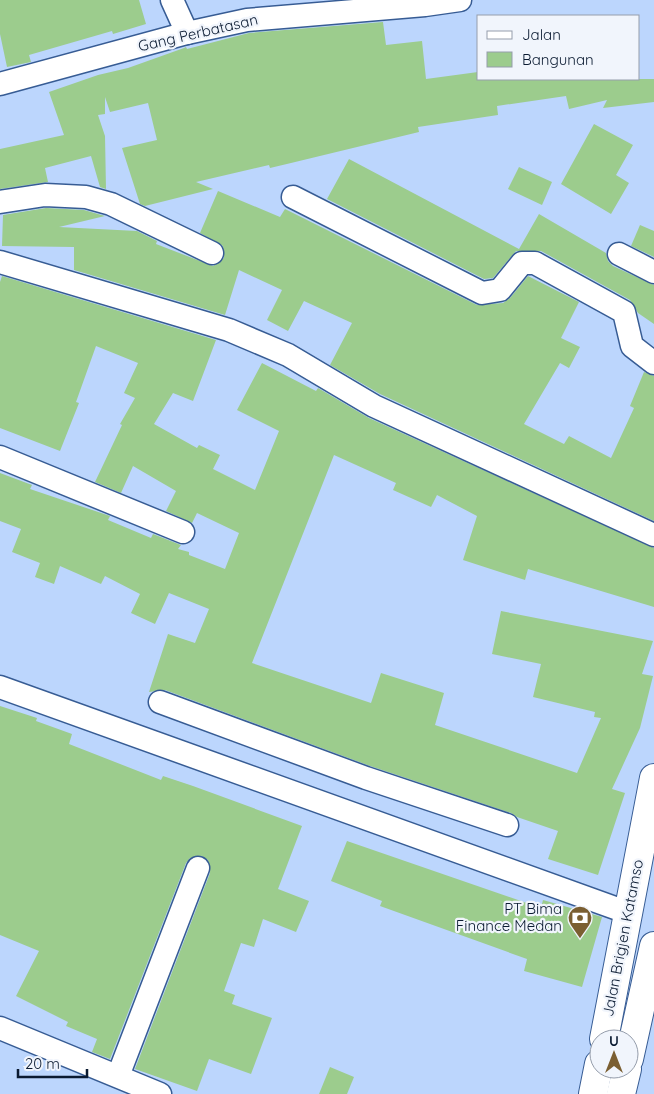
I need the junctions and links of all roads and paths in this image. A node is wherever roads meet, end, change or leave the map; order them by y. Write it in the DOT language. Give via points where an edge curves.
graph roads {
  1 [pos="172,0"];
  2 [pos="460,0"];
  3 [pos="187,33"];
  4 [pos="0,84"];
  5 [pos="293,197"];
  6 [pos="0,202"];
  7 [pos="212,253"];
  8 [pos="619,254"];
  9 [pos="0,262"];
  10 [pos="654,272"];
  11 [pos="654,363"];
  12 [pos="0,457"];
  13 [pos="183,532"];
  14 [pos="654,535"];
  15 [pos="0,687"];
  16 [pos="160,702"];
  17 [pos="366,778"];
  18 [pos="654,778"];
  19 [pos="355,814"];
  20 [pos="508,825"];
  21 [pos="198,868"];
  22 [pos="629,913"];
  23 [pos="654,946"];
  24 [pos="0,1028"];
  25 [pos="606,1029"];
  26 [pos="636,1029"];
  27 [pos="118,1076"];
  28 [pos="596,1079"];
  29 [pos="625,1079"];
  30 [pos="160,1094"];
  31 [pos="592,1094"];
  32 [pos="621,1094"];
  1 -- 3 [label="street"];
  2 -- 3 [label="street, Gang Perbatasan" via="425,6 248,20"];
  3 -- 4 [label="street, Gang Perbatasan"];
  5 -- 11 [label="street" via="482,293 500,290 522,263 535,264 624,312 632,346"];
  6 -- 7 [label="street" via="67,195 92,198"];
  8 -- 10 [label="street"];
  9 -- 14 [label="street" via="237,333 288,355 374,406"];
  12 -- 13 [label="street"];
  15 -- 19 [label="street"];
  16 -- 17 [label="street"];
  17 -- 19 [label="street"];
  17 -- 20 [label="street"];
  18 -- 22 [label="main road, Jalan Brigjen Katamso"];
  19 -- 22 [label="street"];
  21 -- 27 [label="street"];
  22 -- 25 [label="main road, Jalan Brigjen Katamso"];
  23 -- 26 [label="main road, Jalan Brigjen Katamso"];
  24 -- 27 [label="street"];
  27 -- 30 [label="street"];
  28 -- 31 [label="main road"];
  29 -- 32 [label="main road"];
}
